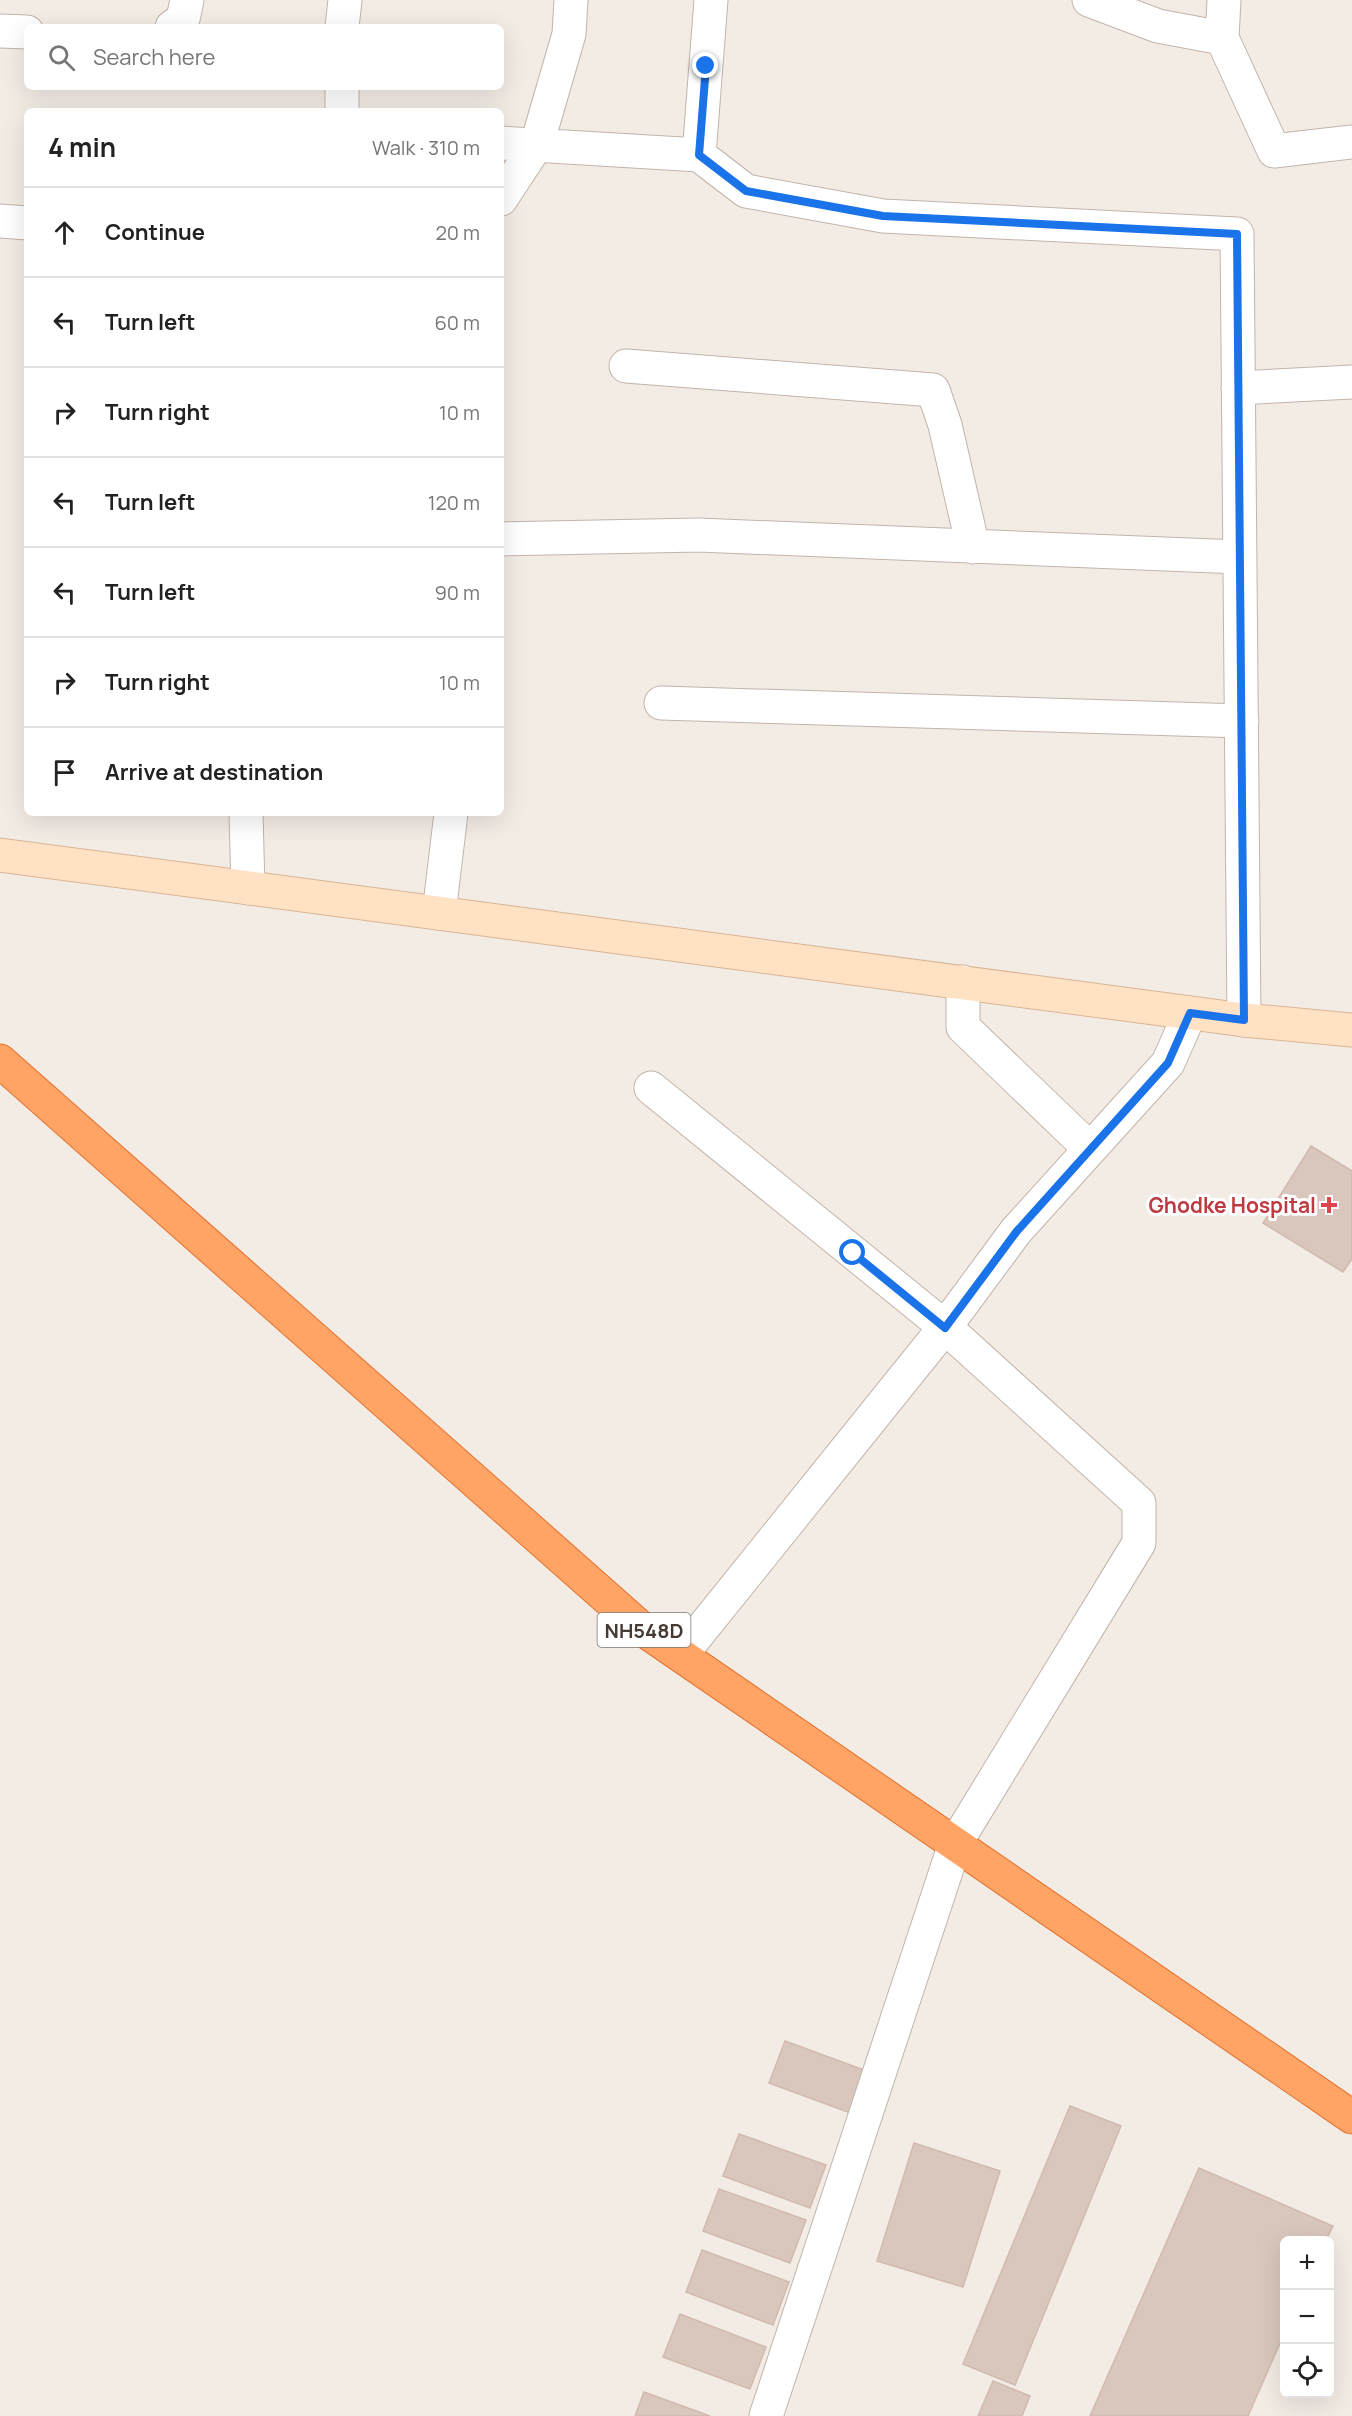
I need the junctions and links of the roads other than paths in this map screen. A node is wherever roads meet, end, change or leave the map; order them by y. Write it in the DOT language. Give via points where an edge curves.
graph roads {
  1 [pos="187,0"];
  2 [pos="345,0"];
  3 [pos="571,0"];
  4 [pos="711,0"];
  5 [pos="1089,0"];
  6 [pos="1224,0"];
  7 [pos="176,24"];
  8 [pos="342,24"];
  9 [pos="0,31"];
  10 [pos="24,32"];
  11 [pos="1222,39"];
  12 [pos="342,90"];
  13 [pos="342,108"];
  14 [pos="1352,142"];
  15 [pos="504,143"];
  16 [pos="537,144"];
  17 [pos="699,155"];
  18 [pos="504,194"];
  19 [pos="0,221"];
  20 [pos="24,223"];
  21 [pos="626,366"];
  22 [pos="1352,382"];
  23 [pos="1238,388"];
  24 [pos="504,538"];
  25 [pos="973,547"];
  26 [pos="1240,557"];
  27 [pos="661,703"];
  28 [pos="1242,721"];
  29 [pos="246,816"];
  30 [pos="451,816"];
  31 [pos="0,855"];
  32 [pos="248,888"];
  33 [pos="440,913"];
  34 [pos="963,982"];
  35 [pos="1190,1013"];
  36 [pos="1244,1020"];
  37 [pos="1352,1030"];
  38 [pos="0,1061"];
  39 [pos="651,1088"];
  40 [pos="1089,1148"];
  41 [pos="945,1328"];
  42 [pos="681,1655"];
  43 [pos="955,1844"];
  44 [pos="1352,2117"];
  45 [pos="766,2416"];
  1 -- 7 [label="street" via="183,19"];
  2 -- 8 [label="street"];
  3 -- 16 [label="street" via="569,34"];
  4 -- 17 [label="street"];
  5 -- 11 [label="street" via="1158,27"];
  6 -- 11 [label="street"];
  9 -- 10 [label="street"];
  11 -- 14 [label="street" via="1274,151"];
  12 -- 13 [label="street"];
  15 -- 16 [label="street"];
  16 -- 17 [label="street"];
  16 -- 18 [label="street"];
  17 -- 23 [label="street" via="746,191 883,216 1237,234"];
  19 -- 20 [label="street"];
  21 -- 25 [label="street" via="933,390"];
  22 -- 23 [label="street"];
  23 -- 26 [label="street"];
  24 -- 25 [label="street" via="699,535"];
  25 -- 26 [label="street"];
  26 -- 28 [label="street"];
  27 -- 28 [label="street"];
  28 -- 36 [label="street"];
  29 -- 32 [label="street"];
  30 -- 33 [label="street"];
  31 -- 32 [label="street"];
  32 -- 33 [label="street"];
  33 -- 34 [label="street"];
  34 -- 35 [label="street"];
  34 -- 40 [label="street" via="963,1027"];
  35 -- 36 [label="street"];
  35 -- 40 [label="street" via="1168,1063"];
  36 -- 37 [label="street"];
  38 -- 42 [label="highway, NH548D" via="632,1620"];
  39 -- 41 [label="street"];
  40 -- 41 [label="street" via="1017,1231"];
  41 -- 42 [label="street"];
  41 -- 43 [label="street" via="1139,1503 1139,1543"];
  42 -- 43 [label="highway, NH548D"];
  43 -- 44 [label="highway, NH548D"];
  43 -- 45 [label="street"];
}
